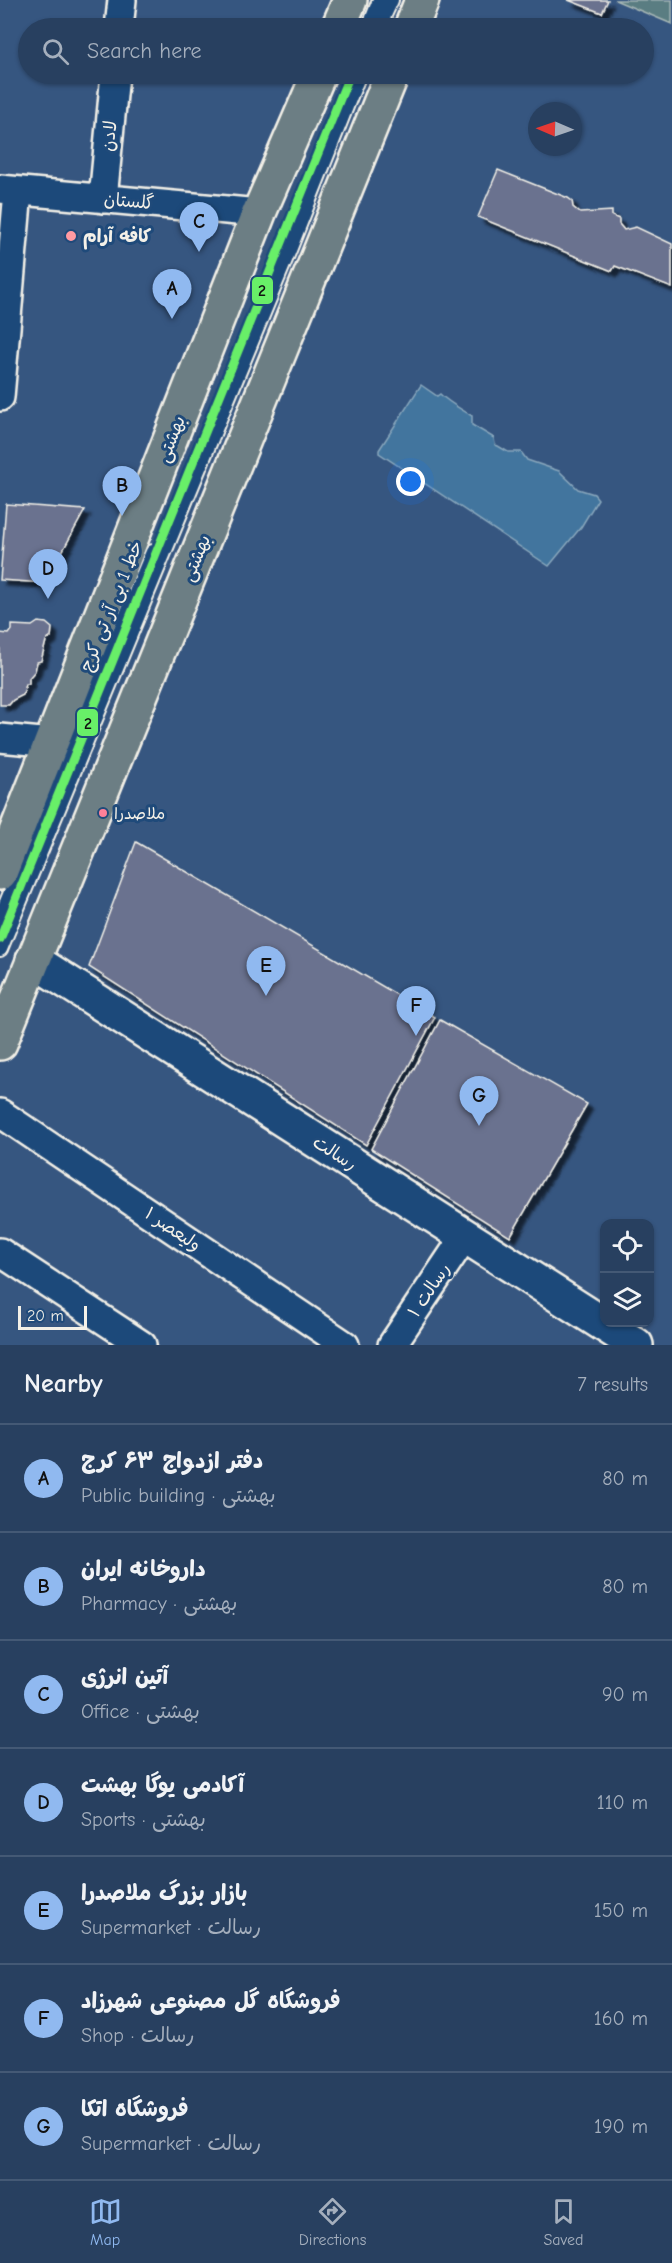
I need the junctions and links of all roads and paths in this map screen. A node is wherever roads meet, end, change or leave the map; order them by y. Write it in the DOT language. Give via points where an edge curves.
graph roads {
  1 [pos="122,0"];
  2 [pos="350,0"];
  3 [pos="380,0"];
  4 [pos="391,0"];
  5 [pos="422,0"];
  6 [pos="120,18"];
  7 [pos="342,18"];
  8 [pos="373,18"];
  9 [pos="383,18"];
  10 [pos="415,18"];
  11 [pos="114,84"];
  12 [pos="315,84"];
  13 [pos="346,84"];
  14 [pos="356,84"];
  15 [pos="389,84"];
  16 [pos="9,190"];
  17 [pos="103,199"];
  18 [pos="259,213"];
  19 [pos="0,397"];
  20 [pos="0,738"];
  21 [pos="52,743"];
  22 [pos="0,873"];
  23 [pos="0,920"];
  24 [pos="0,949"];
  25 [pos="33,960"];
  26 [pos="0,1043"];
  27 [pos="0,1113"];
  28 [pos="465,1236"];
  29 [pos="0,1252"];
  30 [pos="619,1340"];
  31 [pos="142,1345"];
  32 [pos="345,1345"];
  33 [pos="392,1345"];
  1 -- 6 [label="street"];
  2 -- 7 [label="main road"];
  3 -- 8 [label="lane"];
  4 -- 9 [label="lane"];
  5 -- 10 [label="main road"];
  11 -- 17 [label="street, لادن"];
  12 -- 18 [label="main road, بهشتى"];
  13 -- 23 [label="lane, خط 1 بی آر تی کرج"];
  14 -- 24 [label="lane, خط 1 بی آر تی کرج"];
  15 -- 25 [label="main road, بهشتی"];
  16 -- 17 [label="street, گلستان"];
  16 -- 19 [label="street"];
  17 -- 18 [label="street, گلستان"];
  18 -- 21 [label="main road, بهشتى"];
  20 -- 21 [label="street"];
  21 -- 22 [label="main road, بهشتى"];
  25 -- 26 [label="main road, بهشتی"];
  25 -- 28 [label="street, رسالت"];
  27 -- 32 [label="street, ولیعصر ۱"];
  28 -- 30 [label="street, رسالت"];
  28 -- 33 [label="street, رسالت ۱"];
  29 -- 31 [label="street"];
}
